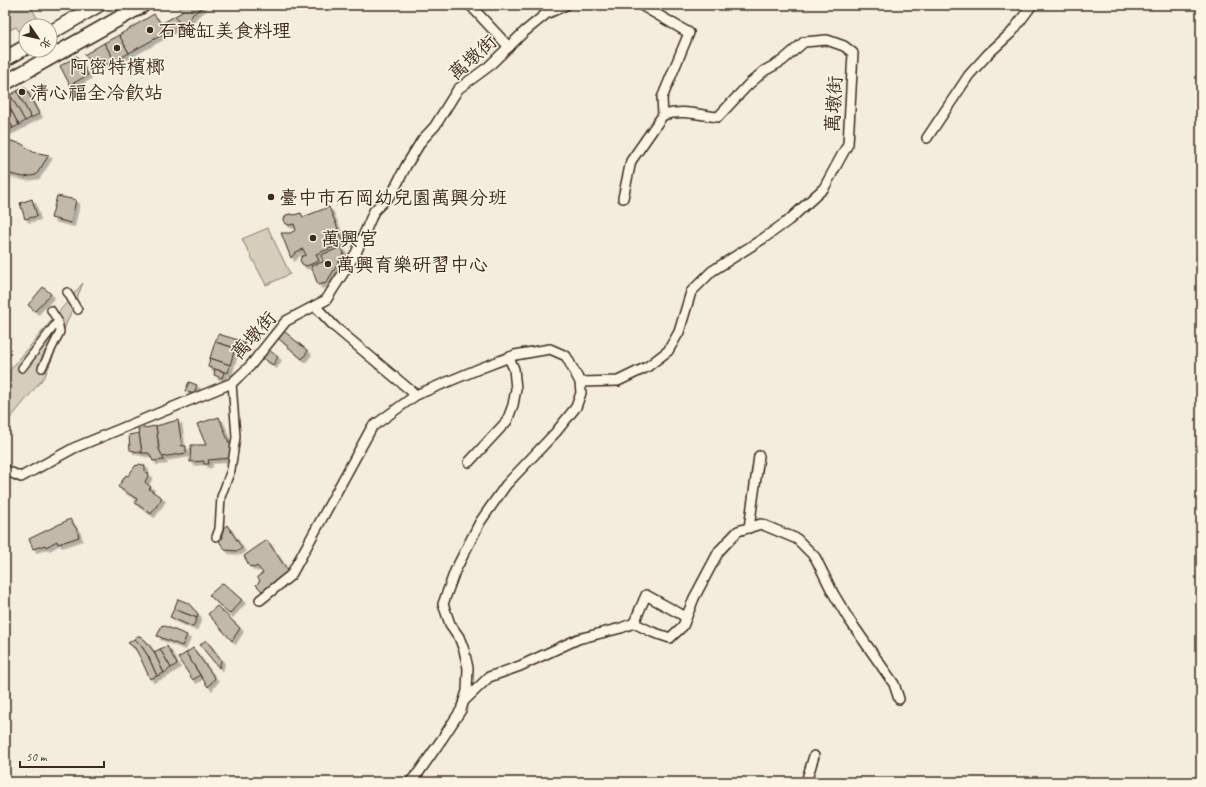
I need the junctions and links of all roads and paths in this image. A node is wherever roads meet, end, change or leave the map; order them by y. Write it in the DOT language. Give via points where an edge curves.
graph roads {
  1 [pos="98,5"];
  2 [pos="143,5"];
  3 [pos="470,5"];
  4 [pos="566,5"];
  5 [pos="641,5"];
  6 [pos="1032,5"];
  7 [pos="58,28"];
  8 [pos="509,47"];
  9 [pos="18,52"];
  10 [pos="5,59"];
  11 [pos="5,83"];
  12 [pos="663,115"];
  13 [pos="928,138"];
  14 [pos="623,198"];
  15 [pos="67,292"];
  16 [pos="316,306"];
  17 [pos="52,310"];
  18 [pos="78,310"];
  19 [pos="58,321"];
  20 [pos="509,358"];
  21 [pos="22,368"];
  22 [pos="42,368"];
  23 [pos="580,382"];
  24 [pos="232,383"];
  25 [pos="416,395"];
  26 [pos="759,456"];
  27 [pos="468,462"];
  28 [pos="5,470"];
  29 [pos="749,528"];
  30 [pos="216,537"];
  31 [pos="260,600"];
  32 [pos="686,618"];
  33 [pos="634,623"];
  34 [pos="898,699"];
  35 [pos="464,700"];
  36 [pos="814,756"];
  37 [pos="410,782"];
  38 [pos="806,782"];
  1 -- 7 [label="main road"];
  2 -- 11 [label="main road"];
  3 -- 8 [label="street"];
  4 -- 8 [label="street, 萬墩街" via="546,14"];
  5 -- 12 [label="street" via="689,33 662,98"];
  6 -- 13 [label="street" via="1012,32 969,75"];
  8 -- 16 [label="street, 萬墩街" via="488,68 458,89 435,126 422,140 392,192 374,211 356,253 326,300"];
  9 -- 10 [label="main road"];
  12 -- 14 [label="street" via="631,161"];
  12 -- 23 [label="street, 萬墩街" via="690,112 718,117 764,71 782,61 804,42 827,40 844,46 853,53 848,144 824,188 789,220 712,271 691,292 678,332 668,351 647,367 618,381"];
  15 -- 18 [label="street"];
  16 -- 24 [label="street, 萬墩街" via="286,321 250,366"];
  16 -- 25 [label="street" via="335,327"];
  17 -- 19 [label="street"];
  19 -- 21 [label="street"];
  19 -- 22 [label="street" via="60,332"];
  20 -- 23 [label="street" via="550,349 566,356"];
  20 -- 25 [label="street"];
  20 -- 27 [label="street" via="514,369 516,389 513,404 506,421"];
  23 -- 35 [label="street" via="581,393 576,407 506,485 480,522 449,587 443,604 450,624 459,637 468,668"];
  24 -- 28 [label="street, 萬墩街" via="74,448 21,477"];
  24 -- 30 [label="street" via="236,437"];
  25 -- 31 [label="street" via="372,427 291,575"];
  26 -- 29 [label="street"];
  29 -- 32 [label="street" via="738,531 719,551"];
  29 -- 34 [label="street" via="761,524 782,532 797,539 815,557 848,618 894,684"];
  32 -- 33 [label="street" via="683,626 670,638"];
  32 -- 33 [label="street" via="646,595"];
  33 -- 35 [label="street" via="578,639 520,666 489,677"];
  35 -- 37 [label="street" via="461,710 442,739"];
  36 -- 38 [label="street"];
}
